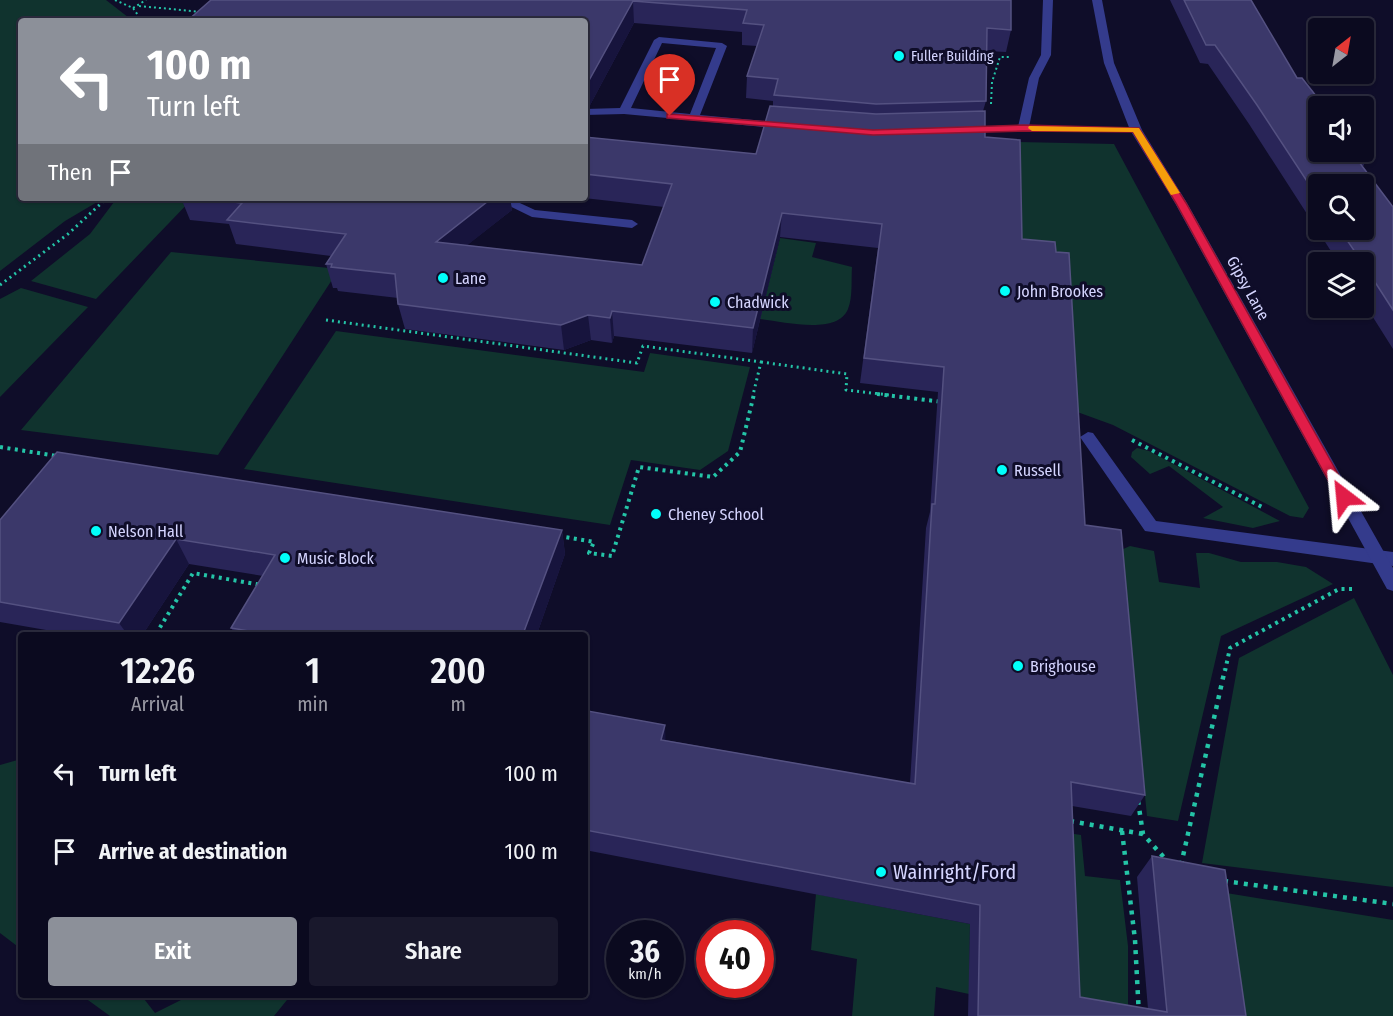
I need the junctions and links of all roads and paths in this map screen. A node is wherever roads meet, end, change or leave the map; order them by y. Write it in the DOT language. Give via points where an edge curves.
graph roads {
  1 [pos="115,0"];
  2 [pos="146,0"];
  3 [pos="1048,0"];
  4 [pos="1097,0"];
  5 [pos="139,6"];
  6 [pos="133,8"];
  7 [pos="212,12"];
  8 [pos="140,18"];
  9 [pos="1017,58"];
  10 [pos="991,105"];
  11 [pos="624,111"];
  12 [pos="588,112"];
  13 [pos="693,119"];
  14 [pos="794,127"];
  15 [pos="1023,128"];
  16 [pos="954,130"];
  17 [pos="1136,130"];
  18 [pos="104,201"];
  19 [pos="506,201"];
  20 [pos="632,224"];
  21 [pos="0,285"];
  22 [pos="326,320"];
  23 [pos="761,362"];
  24 [pos="949,403"];
  25 [pos="1088,437"];
  26 [pos="1126,438"];
  27 [pos="0,447"];
  28 [pos="58,457"];
  29 [pos="1269,511"];
  30 [pos="547,534"];
  31 [pos="1385,558"];
  32 [pos="1393,584"];
  33 [pos="268,586"];
  34 [pos="1359,590"];
  35 [pos="157,632"];
  36 [pos="1138,792"];
  37 [pos="1065,820"];
  38 [pos="1122,831"];
  39 [pos="1143,834"];
  40 [pos="1172,866"];
  41 [pos="1179,874"];
  42 [pos="1212,879"];
  43 [pos="1393,904"];
  44 [pos="1139,1016"];
  1 -- 6 [label="path"];
  2 -- 5 [label="path"];
  3 -- 15 [label="street" via="1046,55 1026,102"];
  4 -- 17 [label="street, Gipsy Lane" via="1109,63"];
  5 -- 6 [label="path"];
  5 -- 7 [label="path"];
  6 -- 8 [label="path"];
  9 -- 10 [label="path" via="1000,57 992,82"];
  11 -- 12 [label="street"];
  11 -- 13 [label="street"];
  11 -- 13 [label="street" via="659,40 722,46"];
  13 -- 14 [label="street"];
  15 -- 16 [label="street"];
  15 -- 17 [label="street"];
  17 -- 31 [label="street, Gipsy Lane"];
  18 -- 21 [label="path" via="68,234"];
  19 -- 20 [label="street" via="532,213"];
  22 -- 23 [label="path" via="637,363 643,346"];
  23 -- 24 [label="path" via="847,374 846,390"];
  23 -- 30 [label="path" via="740,452 713,477 639,467 612,556 589,553 594,542"];
  25 -- 31 [label="street" via="1151,527"];
  26 -- 29 [label="path"];
  27 -- 28 [label="path"];
  31 -- 32 [label="street, Gipsy Lane"];
  33 -- 35 [label="path" via="193,573"];
  34 -- 41 [label="path" via="1339,589 1230,648"];
  36 -- 39 [label="path"];
  37 -- 38 [label="path"];
  38 -- 39 [label="path"];
  38 -- 44 [label="path"];
  39 -- 40 [label="path"];
  42 -- 43 [label="path"];
}
